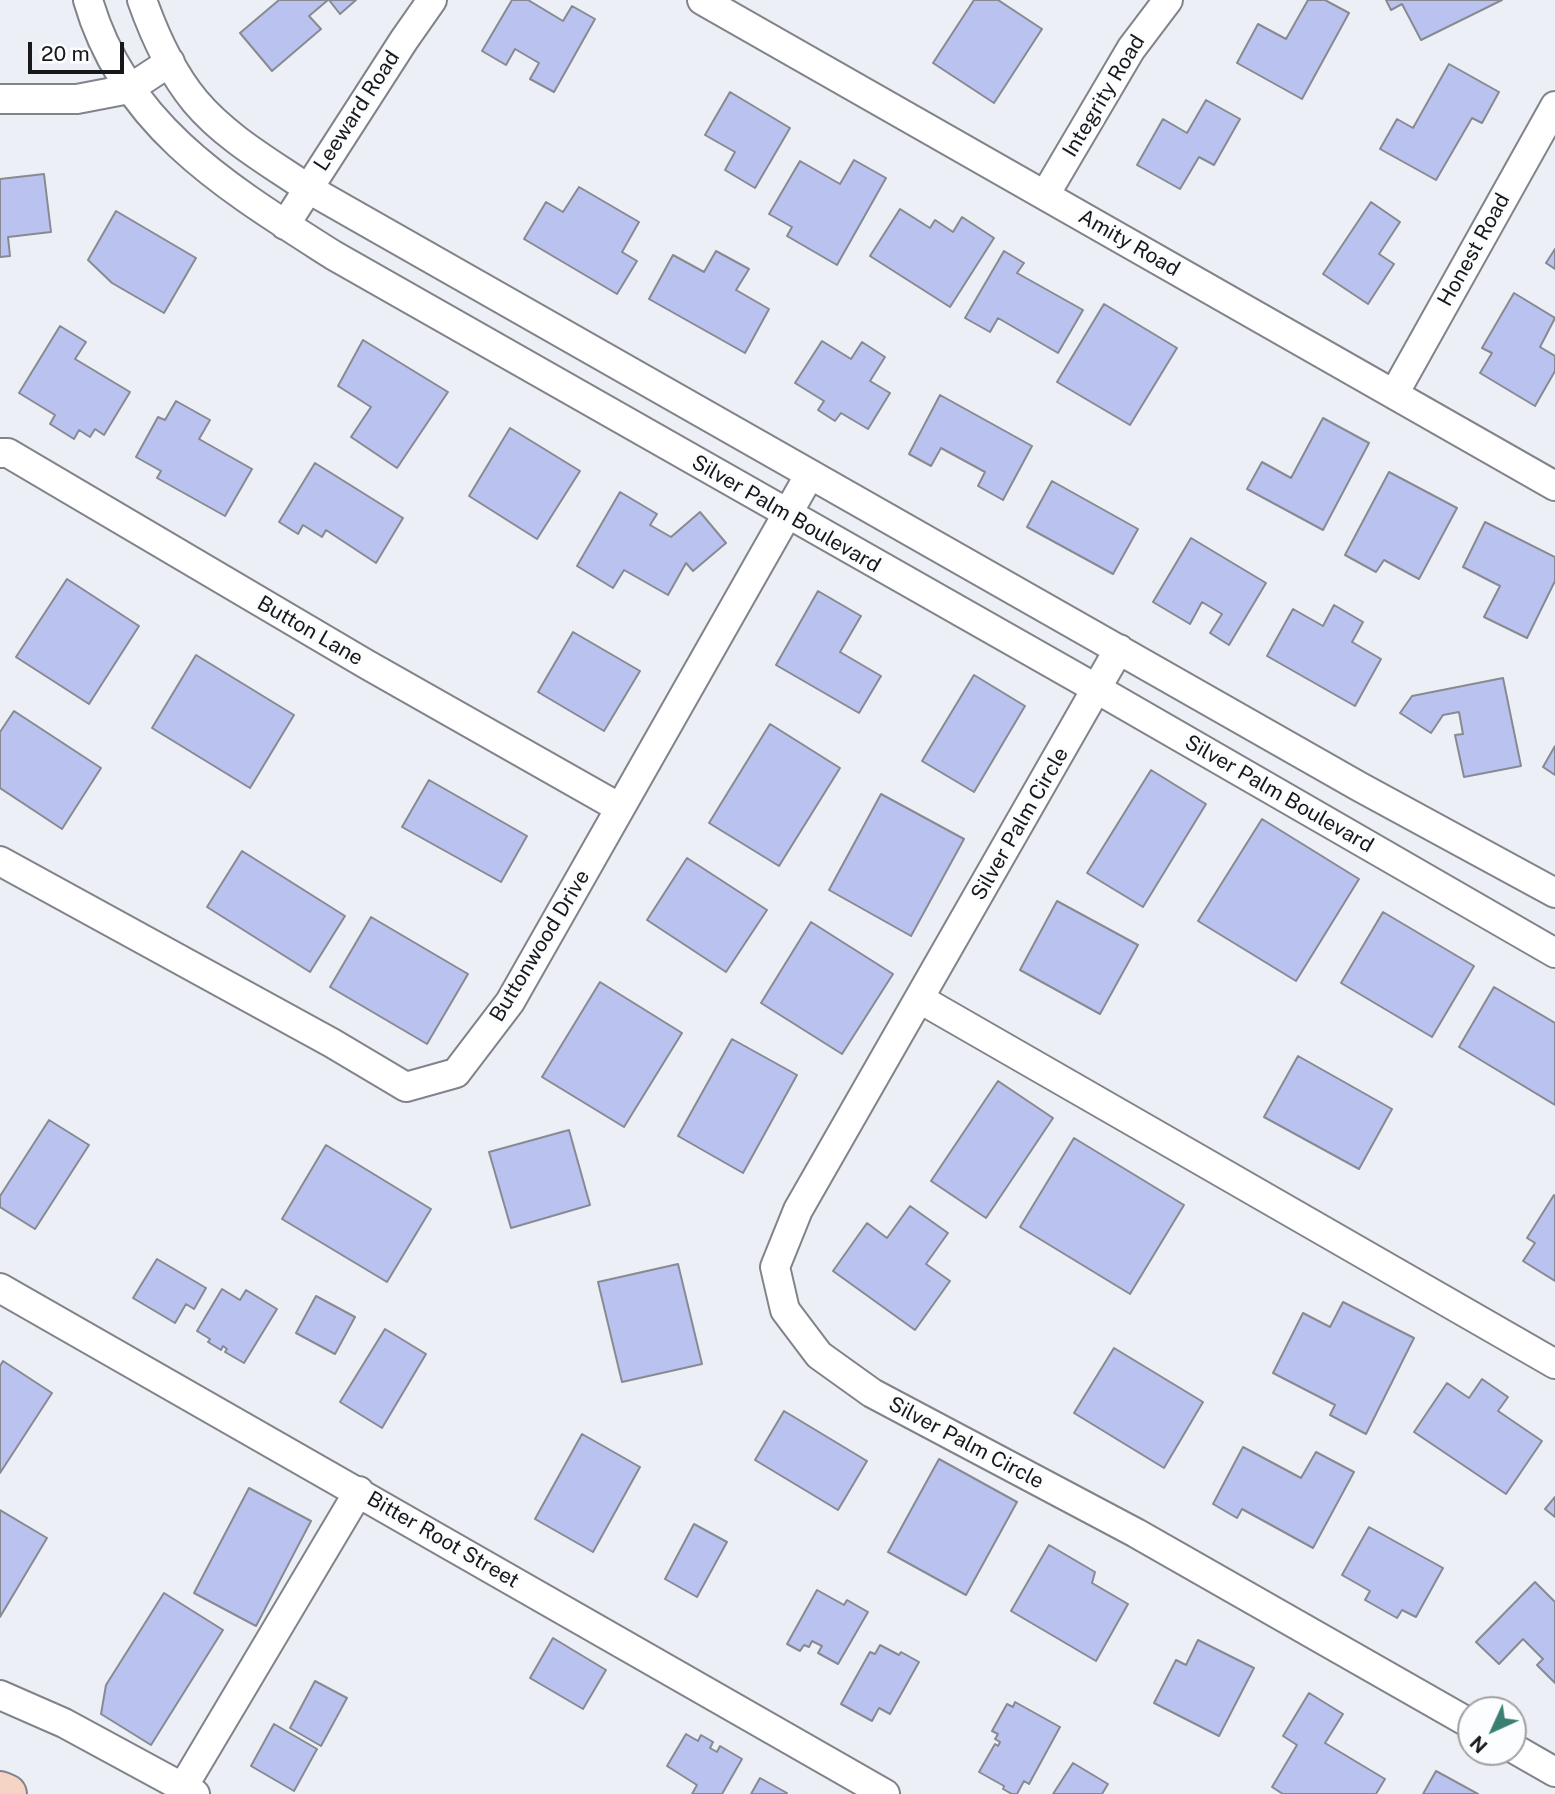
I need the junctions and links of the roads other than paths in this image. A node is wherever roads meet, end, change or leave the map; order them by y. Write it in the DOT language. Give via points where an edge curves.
graph roads {
  1 [pos="88,0"];
  2 [pos="142,0"];
  3 [pos="432,0"];
  4 [pos="702,0"];
  5 [pos="1168,0"];
  6 [pos="170,62"];
  7 [pos="128,89"];
  8 [pos="0,99"];
  9 [pos="1555,106"];
  10 [pos="307,188"];
  11 [pos="1045,195"];
  12 [pos="285,225"];
  13 [pos="1394,394"];
  14 [pos="0,453"];
  15 [pos="810,474"];
  16 [pos="1555,486"];
  17 [pos="788,515"];
  18 [pos="1119,649"];
  19 [pos="1097,689"];
  20 [pos="620,808"];
  21 [pos="0,861"];
  22 [pos="1555,893"];
  23 [pos="1555,953"];
  24 [pos="920,999"];
  25 [pos="0,1288"];
  26 [pos="1555,1364"];
  27 [pos="359,1491"];
  28 [pos="0,1695"];
  29 [pos="1457,1716"];
  30 [pos="1527,1756"];
  31 [pos="1555,1772"];
  32 [pos="0,1791"];
  33 [pos="189,1791"];
  34 [pos="7,1794"];
  35 [pos="885,1794"];
  1 -- 7 [label="street, Silver Palm Boulevard" via="97,32"];
  2 -- 6 [label="street"];
  3 -- 10 [label="street, Leeward Road"];
  4 -- 11 [label="street, Amity Road"];
  5 -- 11 [label="street, Integrity Road" via="1131,49"];
  6 -- 7 [label="street"];
  6 -- 10 [label="street" via="195,101 232,136"];
  7 -- 8 [label="street" via="77,99"];
  7 -- 12 [label="street, Silver Palm Boulevard" via="209,172"];
  9 -- 13 [label="street, Honest Road"];
  10 -- 12 [label="street, Leeward Road"];
  10 -- 15 [label="street"];
  11 -- 13 [label="street, Amity Road"];
  12 -- 17 [label="street, Silver Palm Boulevard"];
  13 -- 16 [label="street, Amity Road"];
  14 -- 20 [label="street, Button Lane" via="8,453"];
  15 -- 17 [label="street, Buttonwood Drive"];
  15 -- 18 [label="street"];
  17 -- 19 [label="street, Silver Palm Boulevard"];
  17 -- 20 [label="street, Buttonwood Drive"];
  18 -- 19 [label="street, Silver Palm Circle"];
  18 -- 22 [label="street"];
  19 -- 23 [label="street, Silver Palm Boulevard"];
  19 -- 24 [label="street, Silver Palm Circle"];
  20 -- 21 [label="street, Buttonwood Drive" via="510,1002 456,1073 406,1087"];
  24 -- 26 [label="street"];
  24 -- 29 [label="street, Silver Palm Circle" via="798,1210 775,1267 785,1310 819,1355 872,1393 1136,1532"];
  25 -- 27 [label="street, Bitter Root Street"];
  27 -- 33 [label="street"];
  27 -- 35 [label="street, Bitter Root Street"];
  28 -- 33 [label="street" via="64,1723"];
  30 -- 31 [label="street"];
  32 -- 34 [label="main road"];
}
